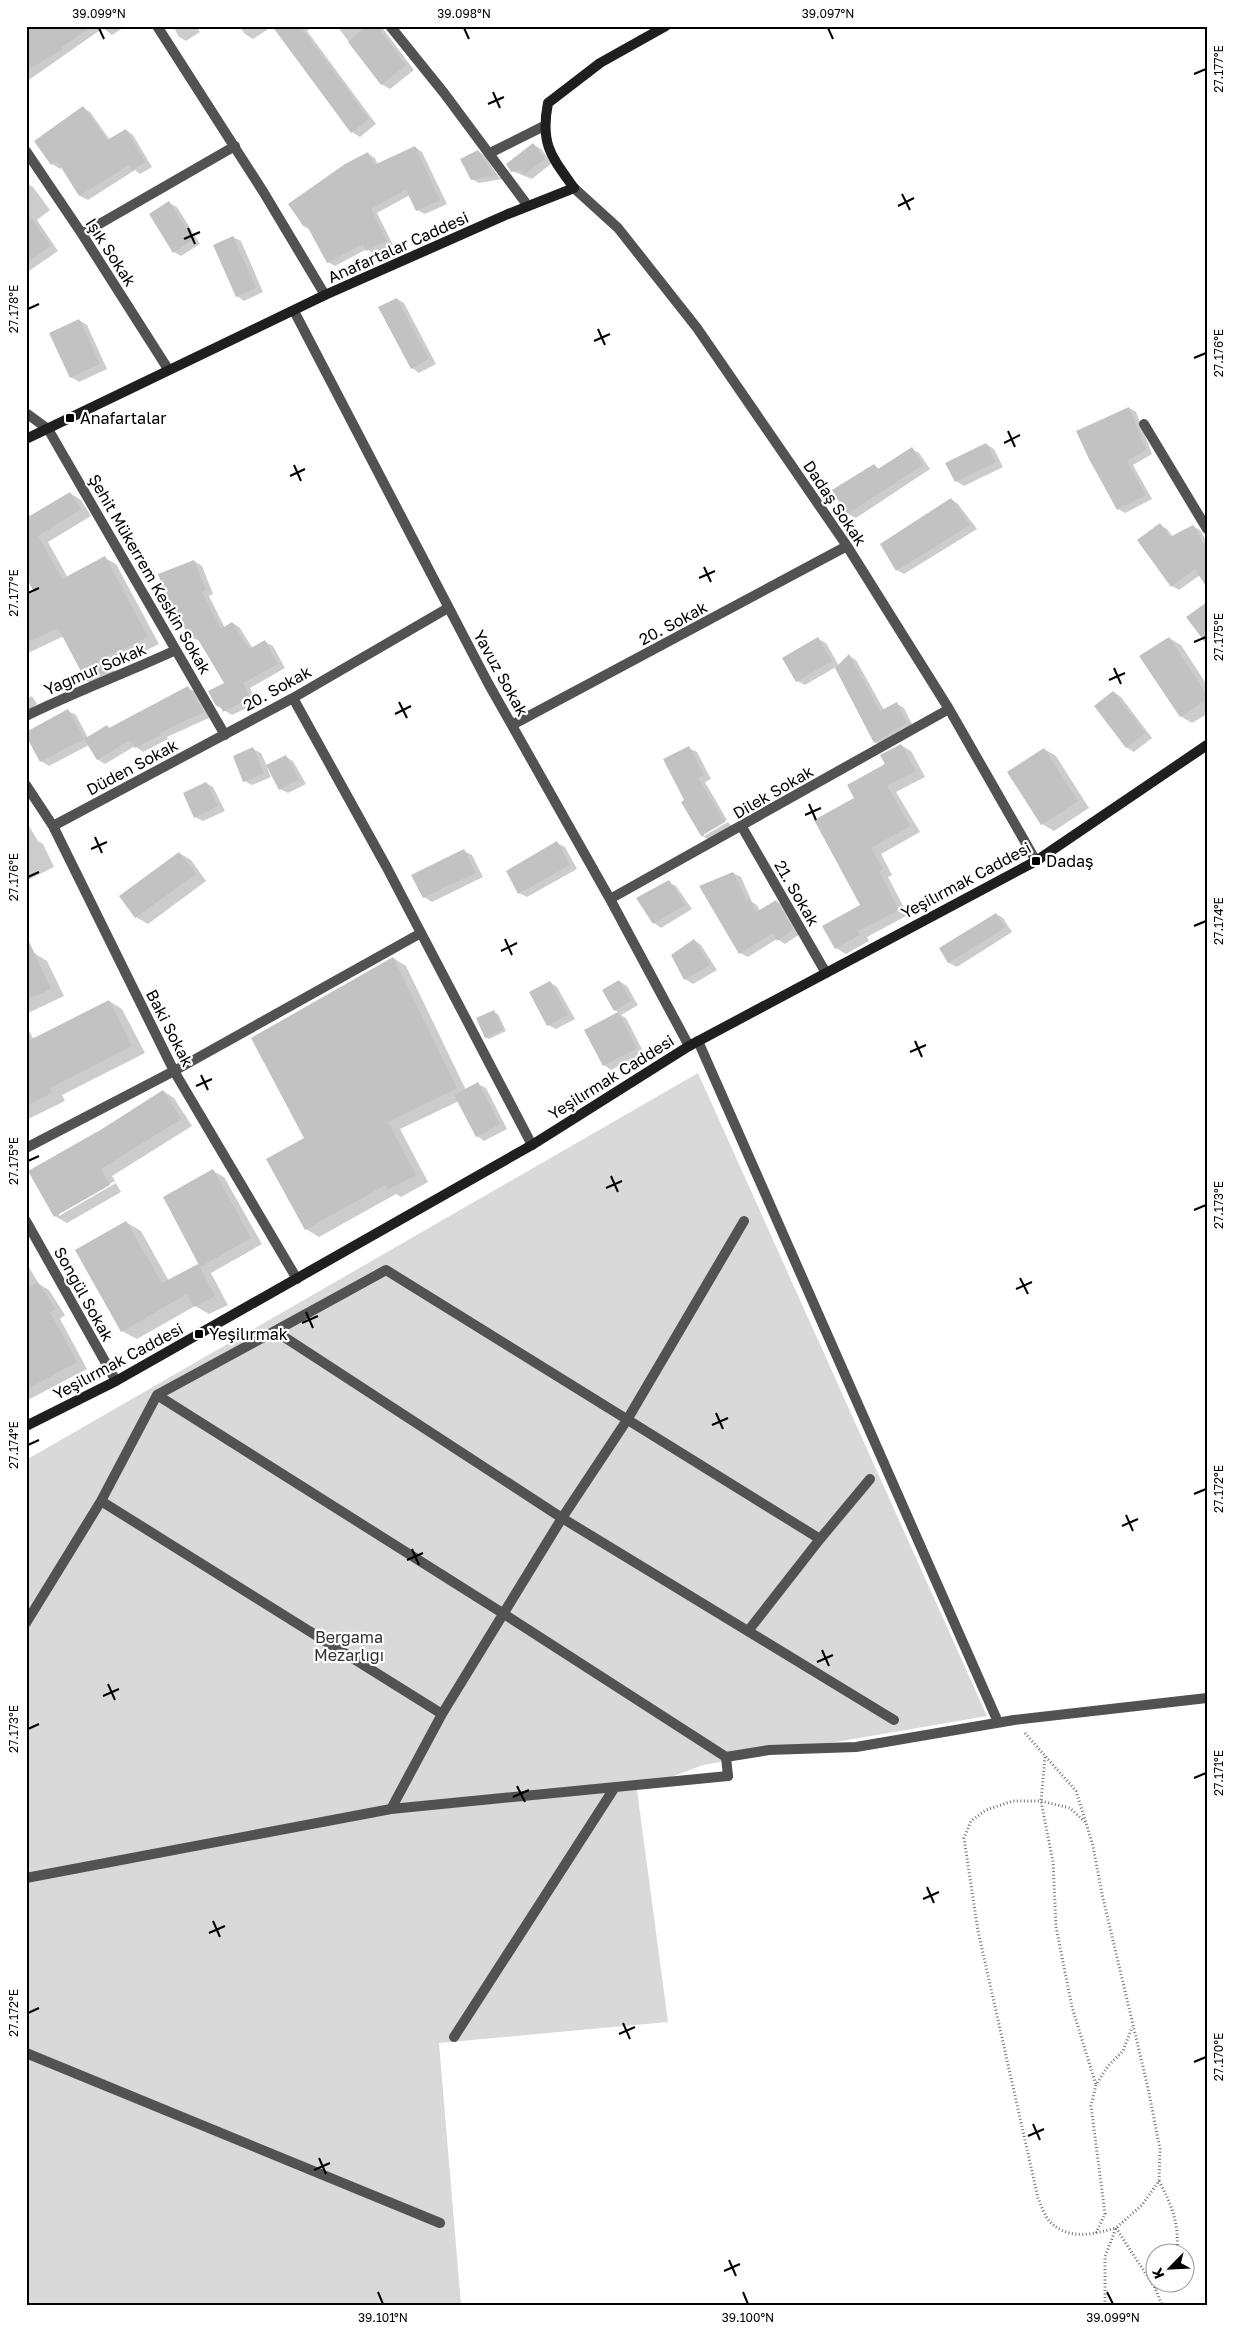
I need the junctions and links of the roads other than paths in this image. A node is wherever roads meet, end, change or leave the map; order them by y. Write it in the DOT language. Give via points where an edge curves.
graph roads {
  1 [pos="157,26"];
  2 [pos="390,26"];
  3 [pos="666,26"];
  4 [pos="544,126"];
  5 [pos="234,146"];
  6 [pos="26,151"];
  7 [pos="490,153"];
  8 [pos="574,188"];
  9 [pos="528,206"];
  10 [pos="82,234"];
  11 [pos="325,296"];
  12 [pos="294,311"];
  13 [pos="168,369"];
  14 [pos="26,413"];
  15 [pos="1144,424"];
  16 [pos="48,430"];
  17 [pos="26,440"];
  18 [pos="1207,529"];
  19 [pos="847,546"];
  20 [pos="448,608"];
  21 [pos="176,650"];
  22 [pos="292,698"];
  23 [pos="949,709"];
  24 [pos="26,716"];
  25 [pos="512,726"];
  26 [pos="225,734"];
  27 [pos="1207,746"];
  28 [pos="26,785"];
  29 [pos="53,826"];
  30 [pos="742,827"];
  31 [pos="1036,861"];
  32 [pos="610,900"];
  33 [pos="421,933"];
  34 [pos="826,973"];
  35 [pos="694,1044"];
  36 [pos="174,1071"];
  37 [pos="532,1145"];
  38 [pos="26,1148"];
  39 [pos="26,1221"];
  40 [pos="744,1221"];
  41 [pos="297,1279"];
  42 [pos="275,1331"];
  43 [pos="116,1381"];
  44 [pos="157,1396"];
  45 [pos="627,1420"];
  46 [pos="26,1426"];
  47 [pos="870,1479"];
  48 [pos="101,1501"];
  49 [pos="562,1518"];
  50 [pos="820,1539"];
  51 [pos="504,1614"];
  52 [pos="26,1624"];
  53 [pos="748,1631"];
  54 [pos="1207,1698"];
  55 [pos="442,1714"];
  56 [pos="894,1720"];
  57 [pos="998,1722"];
  58 [pos="726,1757"];
  59 [pos="615,1787"];
  60 [pos="391,1809"];
  61 [pos="26,1878"];
  62 [pos="454,2037"];
  63 [pos="26,2053"];
  64 [pos="440,2223"];
  1 -- 5 [label="street"];
  2 -- 7 [label="street"];
  3 -- 4 [label="street" via="600,63 548,104"];
  4 -- 7 [label="street"];
  4 -- 8 [label="street" via="551,156"];
  5 -- 10 [label="street"];
  5 -- 11 [label="street"];
  6 -- 10 [label="street, Işık Sokak"];
  7 -- 9 [label="street"];
  8 -- 9 [label="street, Anafartalar Caddesi"];
  8 -- 19 [label="street, Dadaş Sokak" via="618,228 697,328"];
  9 -- 11 [label="street, Anafartalar Caddesi"];
  10 -- 13 [label="street, Işık Sokak"];
  11 -- 12 [label="street, Anafartalar Caddesi"];
  12 -- 13 [label="street, Anafartalar Caddesi"];
  12 -- 20 [label="street, Yavuz Sokak"];
  13 -- 16 [label="street, Anafartalar Caddesi"];
  14 -- 16 [label="street"];
  15 -- 18 [label="street"];
  16 -- 17 [label="street, Anafartalar Caddesi"];
  16 -- 21 [label="street, Şehit Mükerrem Keskin Sokak"];
  19 -- 23 [label="street, Dadaş Sokak"];
  19 -- 25 [label="street, 20. Sokak"];
  20 -- 22 [label="street, 20. Sokak"];
  20 -- 25 [label="street, Yavuz Sokak"];
  21 -- 24 [label="street, Yağmur Sokak"];
  21 -- 26 [label="street, Şehit Mükerrem Keskin Sokak"];
  22 -- 26 [label="street, 20. Sokak"];
  22 -- 33 [label="street"];
  23 -- 30 [label="street, Dilek Sokak"];
  23 -- 31 [label="street, Dadaş Sokak"];
  25 -- 32 [label="street, Yavuz Sokak"];
  26 -- 29 [label="street, Düden Sokak"];
  27 -- 31 [label="street, Yeşilırmak Caddesi"];
  28 -- 29 [label="street, Baki Sokak"];
  29 -- 36 [label="street, Baki Sokak"];
  30 -- 32 [label="street, Dilek Sokak"];
  30 -- 34 [label="street, 21. Sokak"];
  31 -- 34 [label="street, Yeşilırmak Caddesi"];
  32 -- 35 [label="street, Yavuz Sokak"];
  33 -- 36 [label="street"];
  33 -- 37 [label="street"];
  34 -- 35 [label="street, Yeşilırmak Caddesi"];
  35 -- 37 [label="street, Yeşilırmak Caddesi"];
  35 -- 57 [label="street, Yavuz Sokak"];
  36 -- 38 [label="street"];
  36 -- 41 [label="street, Baki Sokak"];
  37 -- 41 [label="street, Yeşilırmak Caddesi"];
  39 -- 43 [label="street, Songül Sokak"];
  40 -- 45 [label="street"];
  41 -- 43 [label="street, Yeşilırmak Caddesi"];
  42 -- 44 [label="street"];
  42 -- 45 [label="street" via="386,1270"];
  42 -- 49 [label="street"];
  43 -- 46 [label="street, Yeşilırmak Caddesi"];
  44 -- 48 [label="street"];
  44 -- 51 [label="street"];
  45 -- 49 [label="street"];
  45 -- 50 [label="street"];
  47 -- 50 [label="street"];
  48 -- 52 [label="street"];
  48 -- 55 [label="street"];
  49 -- 51 [label="street"];
  49 -- 53 [label="street"];
  50 -- 53 [label="street"];
  51 -- 55 [label="street"];
  51 -- 58 [label="street"];
  53 -- 56 [label="street"];
  54 -- 57 [label="street"];
  55 -- 60 [label="street"];
  57 -- 58 [label="street" via="856,1747 769,1750"];
  58 -- 59 [label="street" via="728,1776"];
  59 -- 60 [label="street"];
  59 -- 62 [label="street"];
  60 -- 61 [label="street"];
  63 -- 64 [label="street"];
}
